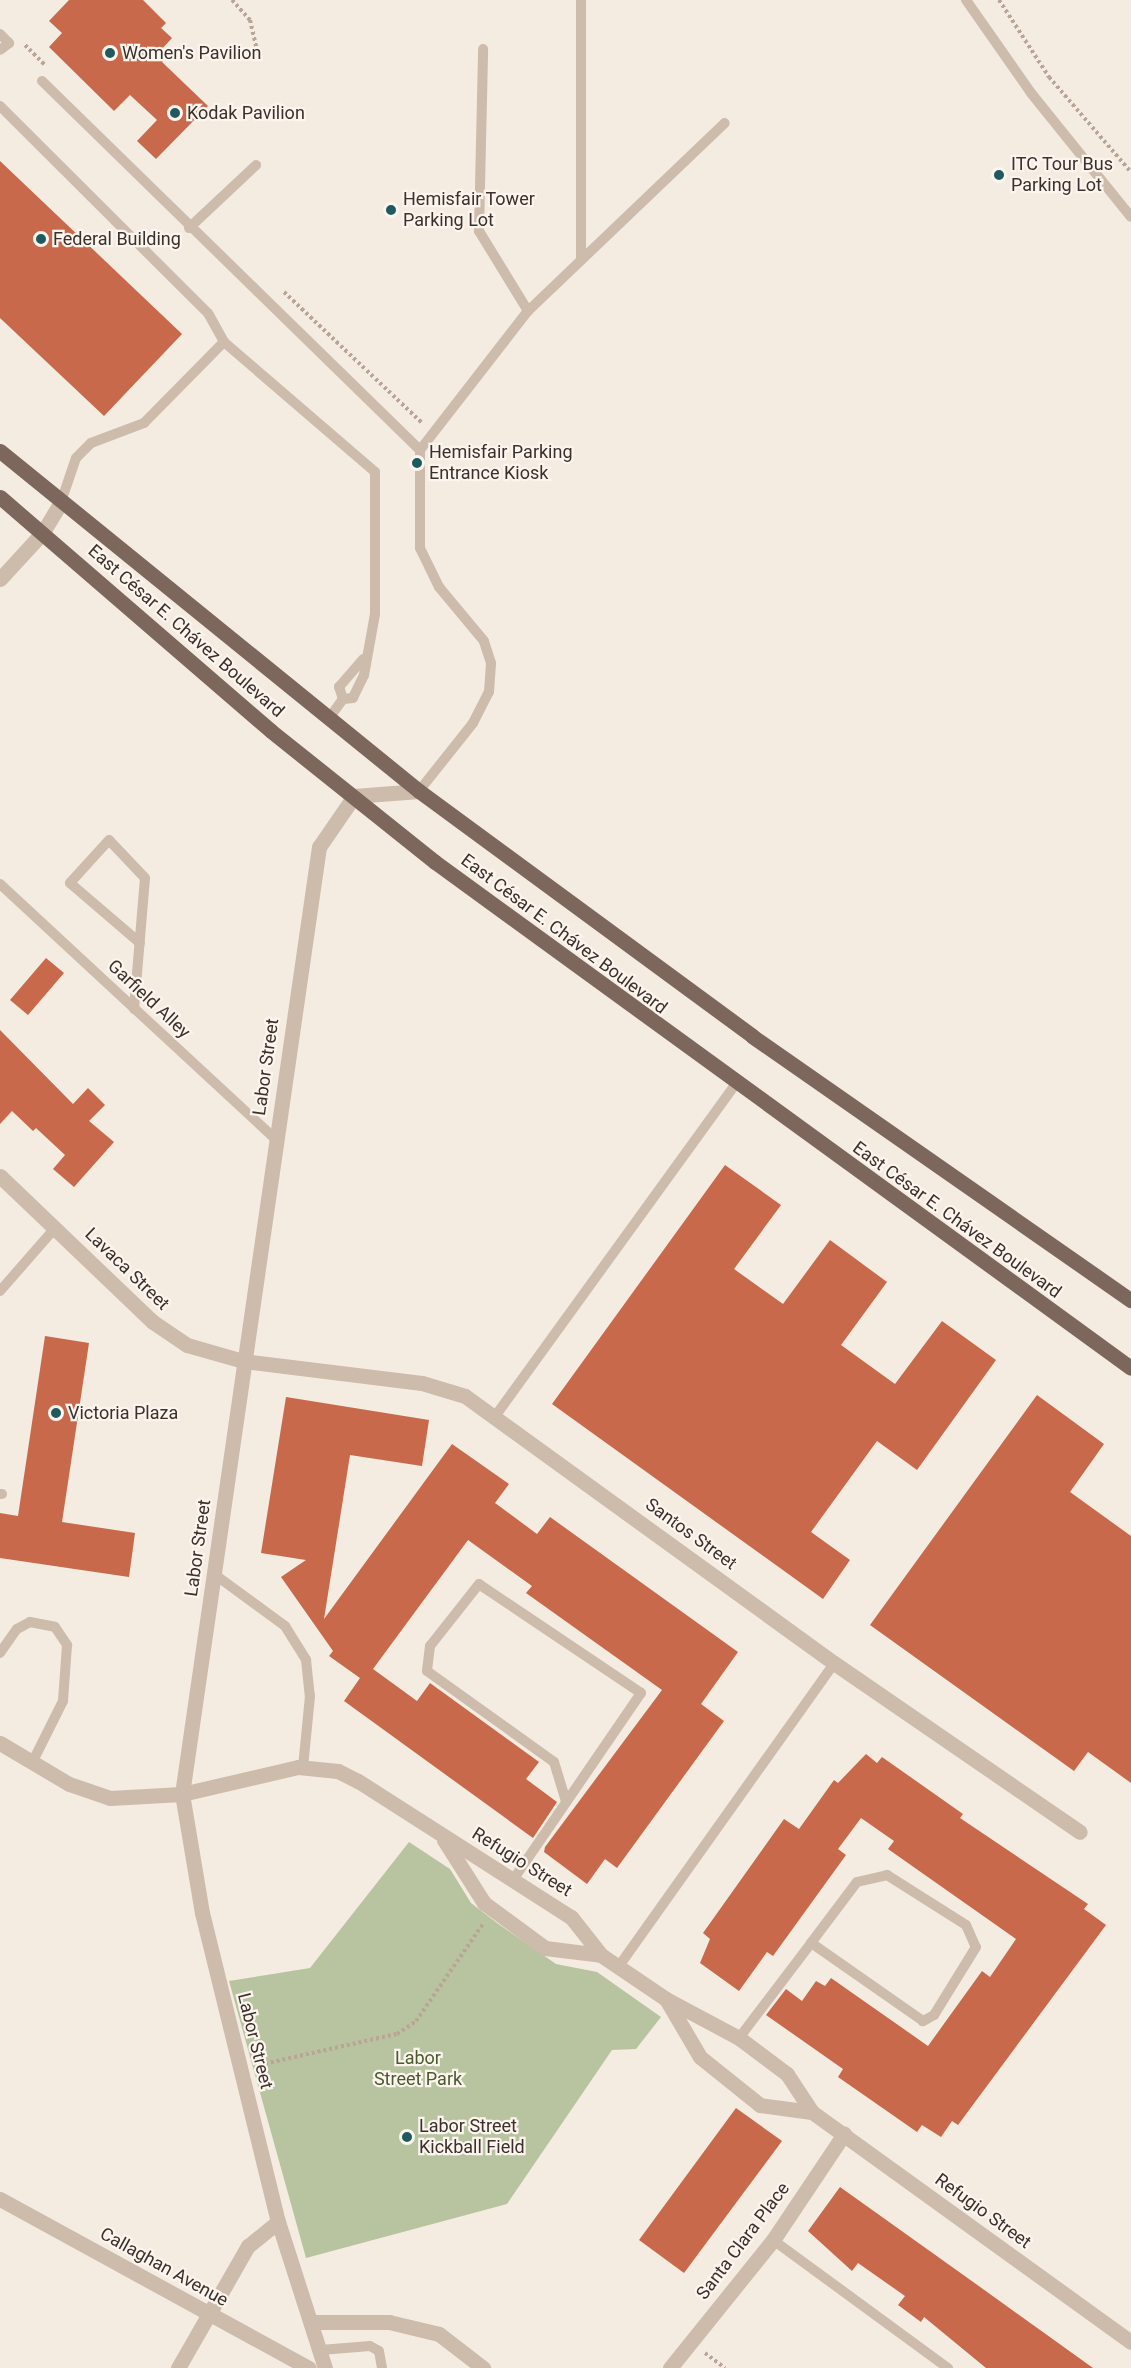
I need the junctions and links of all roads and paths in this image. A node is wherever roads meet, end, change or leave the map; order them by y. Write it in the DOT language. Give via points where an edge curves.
graph roads {
  1 [pos="232,0"];
  2 [pos="581,0"];
  3 [pos="966,0"];
  4 [pos="999,0"];
  5 [pos="0,34"];
  6 [pos="256,47"];
  7 [pos="483,49"];
  8 [pos="0,50"];
  9 [pos="42,81"];
  10 [pos="0,106"];
  11 [pos="725,123"];
  12 [pos="256,165"];
  13 [pos="1131,172"];
  14 [pos="1131,217"];
  15 [pos="189,228"];
  16 [pos="581,260"];
  17 [pos="528,311"];
  18 [pos="224,342"];
  19 [pos="420,450"];
  20 [pos="0,451"];
  21 [pos="0,497"];
  22 [pos="61,502"];
  23 [pos="43,532"];
  24 [pos="0,579"];
  25 [pos="363,659"];
  26 [pos="343,699"];
  27 [pos="330,718"];
  28 [pos="419,791"];
  29 [pos="354,796"];
  30 [pos="0,884"];
  31 [pos="140,943"];
  32 [pos="134,1009"];
  33 [pos="735,1085"];
  34 [pos="275,1139"];
  35 [pos="0,1176"];
  36 [pos="56,1227"];
  37 [pos="0,1291"];
  38 [pos="1131,1300"];
  39 [pos="243,1361"];
  40 [pos="1131,1368"];
  41 [pos="496,1415"];
  42 [pos="214,1574"];
  43 [pos="0,1653"];
  44 [pos="834,1663"];
  45 [pos="0,1743"];
  46 [pos="32,1763"];
  47 [pos="303,1767"];
  48 [pos="182,1794"];
  49 [pos="565,1798"];
  50 [pos="1080,1832"];
  51 [pos="440,1835"];
  52 [pos="515,1877"];
  53 [pos="486,1920"];
  54 [pos="811,1943"];
  55 [pos="601,1955"];
  56 [pos="619,1966"];
  57 [pos="666,1999"];
  58 [pos="739,2038"];
  59 [pos="258,2065"];
  60 [pos="812,2112"];
  61 [pos="844,2134"];
  62 [pos="0,2199"];
  63 [pos="278,2222"];
  64 [pos="773,2240"];
  65 [pos="207,2313"];
  66 [pos="313,2322"];
  67 [pos="1131,2342"];
  68 [pos="321,2350"];
  69 [pos="178,2368"];
  70 [pos="309,2368"];
  71 [pos="325,2368"];
  72 [pos="382,2368"];
  73 [pos="483,2368"];
  74 [pos="670,2368"];
  75 [pos="948,2368"];
  1 -- 6 [label="path" via="250,20"];
  2 -- 16 [label="lane"];
  3 -- 14 [label="lane" via="1031,93"];
  4 -- 13 [label="path" via="1050,77"];
  5 -- 8 [label="lane" via="9,43"];
  7 -- 17 [label="lane" via="479,231"];
  9 -- 15 [label="lane"];
  10 -- 18 [label="lane" via="208,314"];
  11 -- 16 [label="lane"];
  12 -- 15 [label="lane"];
  15 -- 19 [label="lane"];
  16 -- 17 [label="lane"];
  17 -- 19 [label="lane"];
  18 -- 22 [label="lane" via="144,423 91,443 76,458"];
  18 -- 25 [label="lane" via="375,472 375,614"];
  19 -- 28 [label="lane" via="420,548 439,587 484,641 491,663 489,692 473,723"];
  20 -- 22 [label="main road, East César E. Chávez Boulevard"];
  21 -- 23 [label="main road, East César E. Chávez Boulevard"];
  22 -- 23 [label="street"];
  22 -- 27 [label="main road, East César E. Chávez Boulevard"];
  23 -- 24 [label="street"];
  23 -- 29 [label="main road, East César E. Chávez Boulevard" via="271,731"];
  25 -- 26 [label="lane" via="339,687"];
  25 -- 26 [label="lane" via="364,675 353,698"];
  26 -- 27 [label="lane"];
  27 -- 28 [label="main road, East César E. Chávez Boulevard"];
  28 -- 29 [label="street"];
  28 -- 38 [label="main road, East César E. Chávez Boulevard" via="752,1036"];
  29 -- 33 [label="main road, East César E. Chávez Boulevard"];
  29 -- 34 [label="street, Labor Street" via="319,846"];
  30 -- 32 [label="lane, Garfield Alley"];
  31 -- 31 [label="lane" via="145,878 109,840 70,883"];
  31 -- 32 [label="lane"];
  32 -- 34 [label="lane, Garfield Alley"];
  33 -- 40 [label="main road, East César E. Chávez Boulevard"];
  33 -- 41 [label="lane"];
  34 -- 39 [label="street, Labor Street"];
  35 -- 36 [label="street, Lavaca Street"];
  36 -- 37 [label="lane"];
  36 -- 39 [label="street, Lavaca Street" via="173,1338"];
  39 -- 41 [label="street, Santos Street" via="422,1383 465,1396"];
  39 -- 42 [label="street, Labor Street"];
  41 -- 44 [label="street, Santos Street"];
  42 -- 47 [label="lane" via="285,1626 306,1660 310,1696"];
  42 -- 48 [label="street, Labor Street"];
  43 -- 46 [label="lane" via="17,1629 30,1622 56,1627 67,1645 63,1701"];
  44 -- 50 [label="street, Santos Street"];
  44 -- 56 [label="lane"];
  45 -- 46 [label="street, Refugio Street"];
  46 -- 48 [label="street, Refugio Street" via="110,1798"];
  47 -- 48 [label="street, Refugio Street"];
  47 -- 51 [label="street, Refugio Street" via="357,1780"];
  48 -- 63 [label="street, Labor Street" via="202,1913"];
  49 -- 49 [label="lane" via="641,1693 479,1584 430,1646 427,1671 554,1762"];
  49 -- 52 [label="lane"];
  51 -- 52 [label="street, Refugio Street"];
  51 -- 55 [label="street, Refugio Street" via="484,1903 545,1948"];
  52 -- 55 [label="street, Refugio Street" via="571,1917"];
  53 -- 59 [label="path" via="416,2021 398,2034"];
  54 -- 54 [label="lane" via="857,1882 887,1875 966,1925 976,1947 933,2015 923,2021"];
  54 -- 58 [label="lane"];
  55 -- 56 [label="street, Refugio Street"];
  56 -- 57 [label="street, Refugio Street"];
  57 -- 58 [label="street, Refugio Street"];
  57 -- 60 [label="street, Refugio Street" via="700,2057 760,2105"];
  58 -- 60 [label="street, Refugio Street" via="787,2074"];
  60 -- 61 [label="street, Refugio Street"];
  61 -- 64 [label="street, Santa Clara Place"];
  61 -- 67 [label="street, Refugio Street"];
  62 -- 65 [label="street, Callaghan Avenue"];
  63 -- 65 [label="street" via="248,2246"];
  63 -- 66 [label="street, Labor Street"];
  64 -- 74 [label="street, Santa Clara Place"];
  64 -- 75 [label="lane"];
  65 -- 69 [label="street"];
  65 -- 70 [label="street, Callaghan Avenue"];
  66 -- 68 [label="street, Labor Street"];
  66 -- 73 [label="street" via="389,2322 439,2334"];
  68 -- 71 [label="street, Labor Street"];
  68 -- 72 [label="lane" via="370,2346 379,2351"];
}
